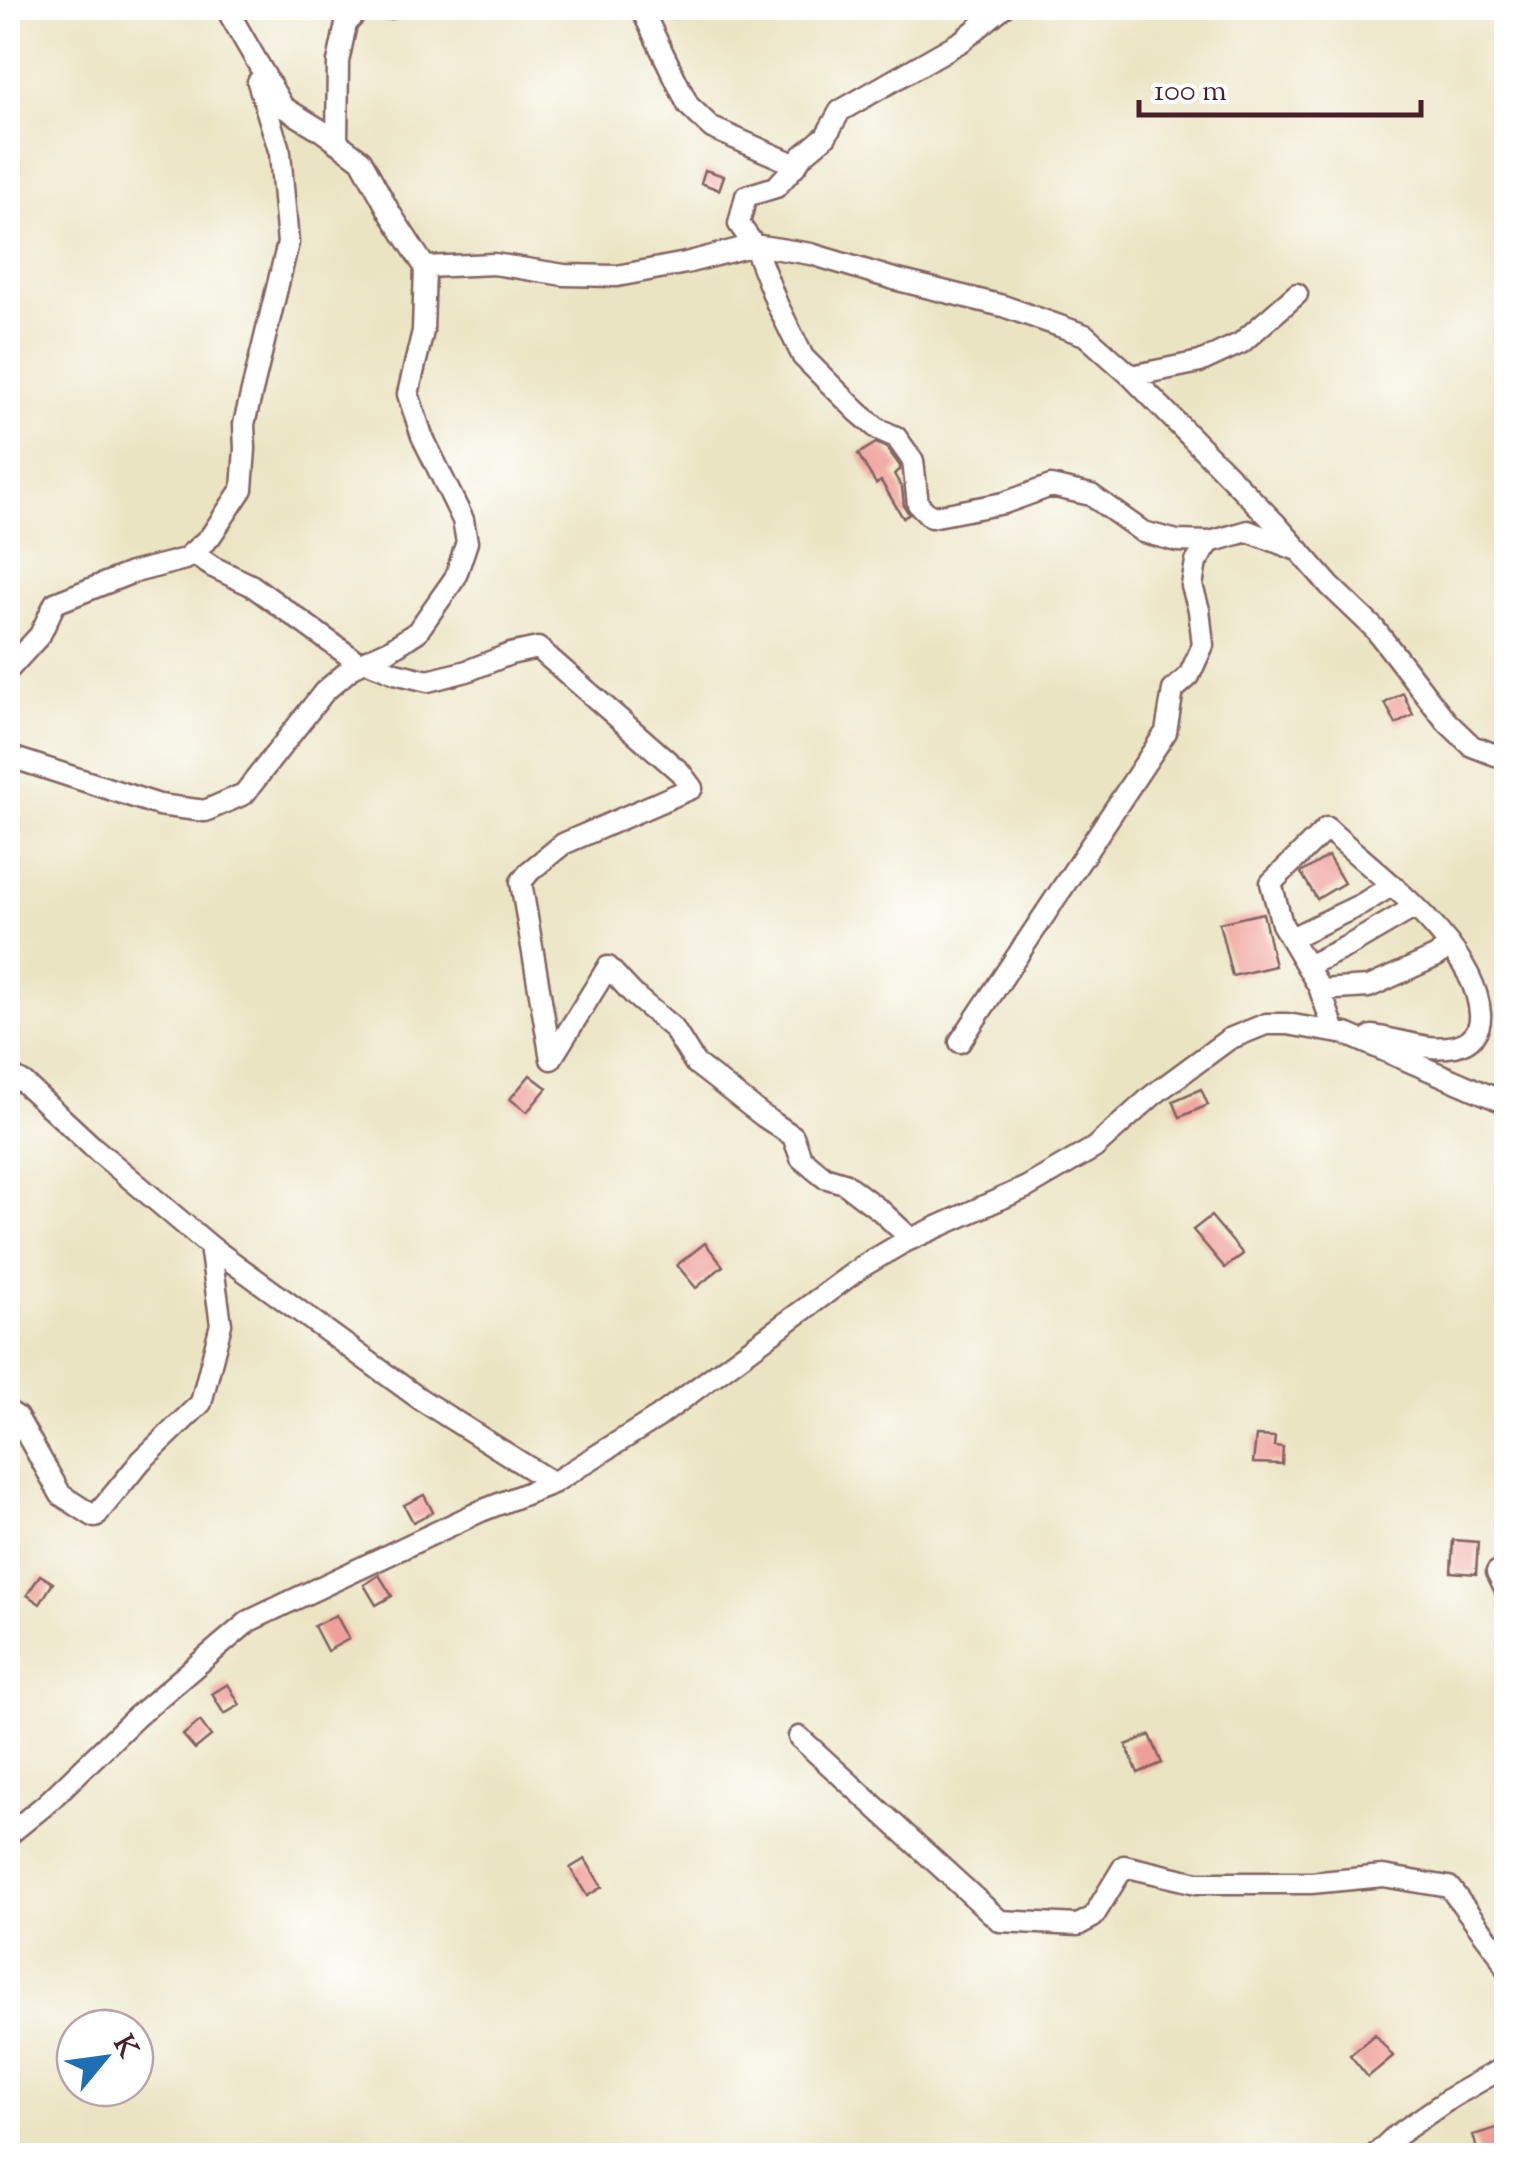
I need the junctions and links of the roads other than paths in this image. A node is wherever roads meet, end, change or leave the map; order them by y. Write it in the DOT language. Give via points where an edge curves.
graph roads {
  1 [pos="226,8"];
  2 [pos="390,8"];
  3 [pos="641,8"];
  4 [pos="1002,8"];
  5 [pos="245,41"];
  6 [pos="338,142"];
  7 [pos="796,165"];
  8 [pos="754,244"];
  9 [pos="424,266"];
  10 [pos="1297,294"];
  11 [pos="1132,376"];
  12 [pos="1210,542"];
  13 [pos="1300,551"];
  14 [pos="192,553"];
  15 [pos="363,662"];
  16 [pos="8,670"];
  17 [pos="8,756"];
  18 [pos="1506,760"];
  19 [pos="1391,886"];
  20 [pos="1414,907"];
  21 [pos="1290,938"];
  22 [pos="1449,944"];
  23 [pos="1307,966"];
  24 [pos="1320,990"];
  25 [pos="1340,1033"];
  26 [pos="960,1042"];
  27 [pos="8,1074"];
  28 [pos="1506,1103"];
  29 [pos="911,1239"];
  30 [pos="210,1246"];
  31 [pos="8,1411"];
  32 [pos="553,1483"];
  33 [pos="799,1737"];
  34 [pos="8,1835"];
  35 [pos="1506,1968"];
  36 [pos="1506,2066"];
  37 [pos="1374,2156"];
  1 -- 5 [label="street"];
  2 -- 6 [label="street" via="360,9 346,24 338,62"];
  3 -- 7 [label="street" via="688,104 712,128"];
  4 -- 7 [label="street" via="962,41 840,111"];
  5 -- 6 [label="street" via="283,107"];
  5 -- 14 [label="street" via="280,153 288,243 244,424 242,489"];
  6 -- 9 [label="street" via="360,160"];
  7 -- 8 [label="street" via="776,186 746,196 739,224"];
  8 -- 9 [label="street" via="617,276 494,264"];
  8 -- 11 [label="street" via="1019,312 1084,335"];
  8 -- 12 [label="street" via="804,357 858,412 896,436 913,460 918,504 931,517 1051,486 1091,495 1144,532"];
  9 -- 15 [label="street" via="423,332 408,394 464,520 467,542 455,578 417,632"];
  10 -- 11 [label="street" via="1241,343 1200,362"];
  11 -- 13 [label="street"];
  12 -- 13 [label="street" via="1248,532"];
  12 -- 26 [label="street" via="1196,562 1192,586 1204,644 1189,676 1173,690 1166,732"];
  13 -- 18 [label="street" via="1374,628 1446,721 1472,746"];
  14 -- 15 [label="street"];
  14 -- 16 [label="street" via="55,603 40,635"];
  15 -- 17 [label="street" via="324,692 244,794 205,810 159,805"];
  15 -- 29 [label="street" via="428,681 538,648 680,772 692,788 563,844 521,882 552,1059 608,966 673,1028 695,1063 793,1136 801,1158 824,1177 844,1182"];
  19 -- 20 [label="street"];
  19 -- 21 [label="street"];
  19 -- 21 [label="street" via="1326,828 1271,883"];
  20 -- 22 [label="street"];
  20 -- 23 [label="street"];
  21 -- 23 [label="street"];
  22 -- 24 [label="street" via="1369,987"];
  22 -- 25 [label="street" via="1479,998 1481,1026 1472,1038 1431,1048"];
  23 -- 24 [label="street"];
  24 -- 25 [label="street"];
  25 -- 28 [label="street"];
  25 -- 29 [label="street" via="1266,1024 1229,1039 1094,1148"];
  27 -- 30 [label="street"];
  29 -- 32 [label="street" via="862,1266 658,1417"];
  30 -- 31 [label="street" via="221,1324 202,1403 95,1517 61,1495"];
  30 -- 32 [label="street" via="420,1399"];
  32 -- 34 [label="street" via="249,1621"];
  33 -- 35 [label="street" via="1000,1921 1078,1925 1093,1916 1124,1866 1197,1883 1382,1876 1449,1886"];
  36 -- 37 [label="street"];
}
